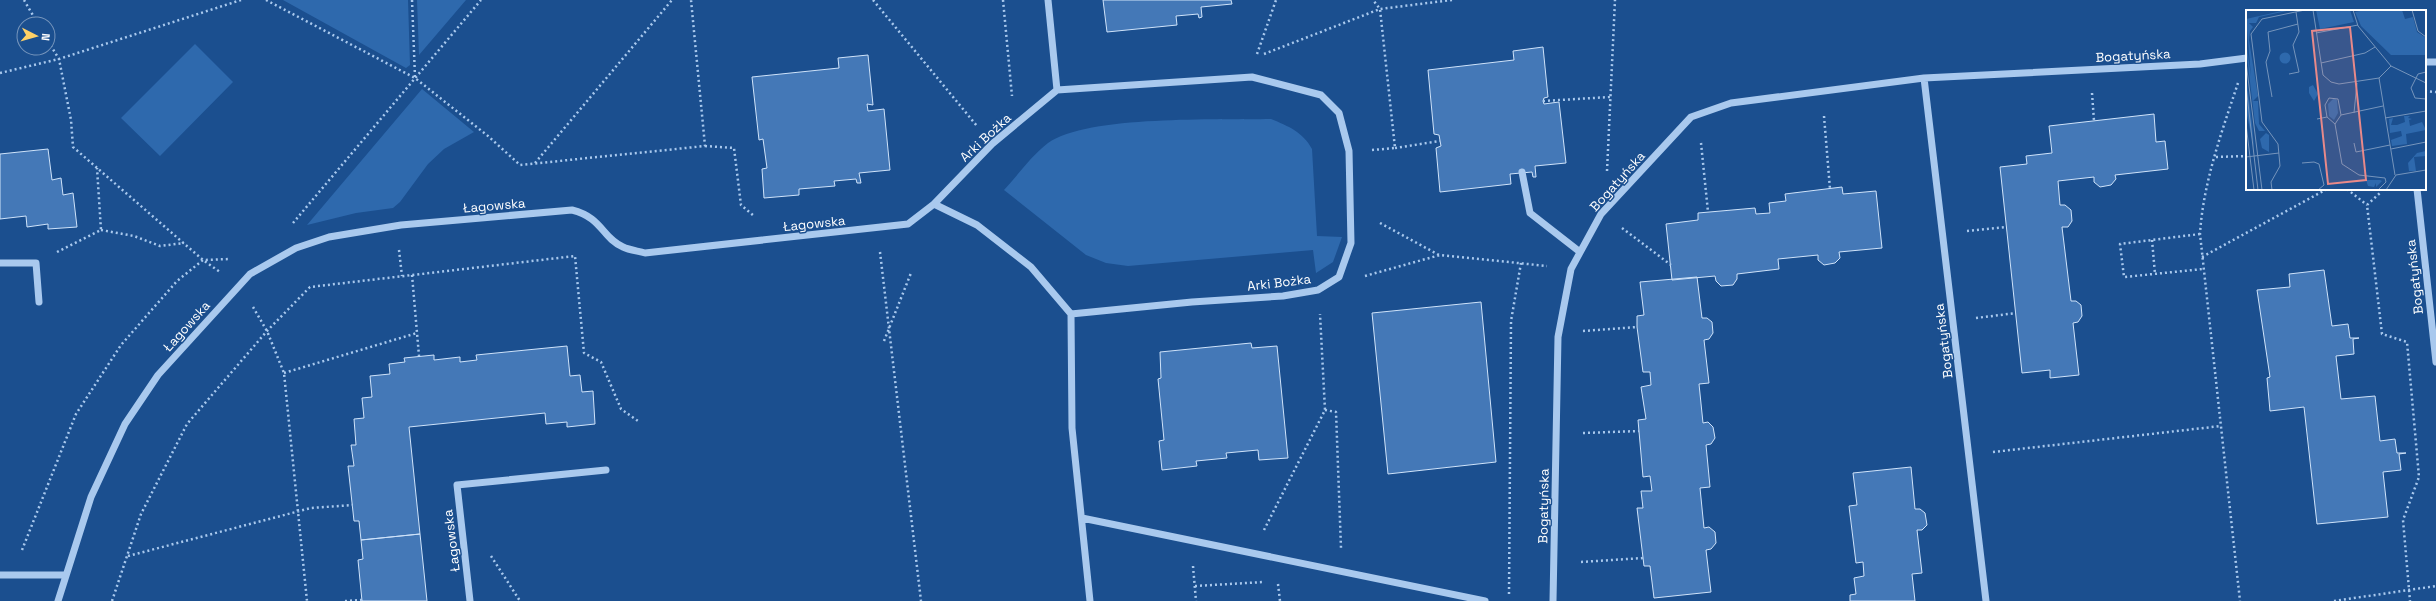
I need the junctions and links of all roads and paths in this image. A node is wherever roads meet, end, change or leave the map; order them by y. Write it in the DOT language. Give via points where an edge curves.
graph roads {
  1 [pos="24,0"];
  2 [pos="241,0"];
  3 [pos="266,0"];
  4 [pos="412,0"];
  5 [pos="481,0"];
  6 [pos="672,0"];
  7 [pos="691,0"];
  8 [pos="873,0"];
  9 [pos="1003,0"];
  10 [pos="1048,0"];
  11 [pos="1276,0"];
  12 [pos="1373,0"];
  13 [pos="1452,0"];
  14 [pos="1615,0"];
  15 [pos="1380,9"];
  16 [pos="33,16"];
  17 [pos="56,55"];
  18 [pos="2246,58"];
  19 [pos="59,60"];
  20 [pos="2246,61"];
  21 [pos="0,73"];
  22 [pos="415,78"];
  23 [pos="1924,78"];
  24 [pos="1057,90"];
  25 [pos="2092,90"];
  26 [pos="2426,91"];
  27 [pos="2436,92"];
  28 [pos="1610,97"];
  29 [pos="1543,101"];
  30 [pos="1007,102"];
  31 [pos="1824,115"];
  32 [pos="2094,121"];
  33 [pos="984,123"];
  34 [pos="1700,137"];
  35 [pos="1440,141"];
  36 [pos="705,146"];
  37 [pos="1395,148"];
  38 [pos="1349,152"];
  39 [pos="2246,156"];
  40 [pos="2216,157"];
  41 [pos="535,163"];
  42 [pos="97,168"];
  43 [pos="1522,172"];
  44 [pos="1607,178"];
  45 [pos="1830,189"];
  46 [pos="2325,190"];
  47 [pos="2348,190"];
  48 [pos="2381,190"];
  49 [pos="2417,190"];
  50 [pos="934,204"];
  51 [pos="2367,205"];
  52 [pos="1708,212"];
  53 [pos="758,220"];
  54 [pos="1380,223"];
  55 [pos="291,225"];
  56 [pos="2006,227"];
  57 [pos="1622,228"];
  58 [pos="877,229"];
  59 [pos="101,230"];
  60 [pos="1963,232"];
  61 [pos="2200,234"];
  62 [pos="2152,240"];
  63 [pos="184,243"];
  64 [pos="1580,252"];
  65 [pos="1440,255"];
  66 [pos="2202,257"];
  67 [pos="234,259"];
  68 [pos="202,260"];
  69 [pos="0,263"];
  70 [pos="36,263"];
  71 [pos="1521,263"];
  72 [pos="1671,265"];
  73 [pos="1552,267"];
  74 [pos="2203,269"];
  75 [pos="911,273"];
  76 [pos="2155,274"];
  77 [pos="412,275"];
  78 [pos="1339,277"];
  79 [pos="240,285"];
  80 [pos="1318,290"];
  81 [pos="39,302"];
  82 [pos="2016,313"];
  83 [pos="1071,314"];
  84 [pos="1974,318"];
  85 [pos="1637,327"];
  86 [pos="889,328"];
  87 [pos="267,331"];
  88 [pos="1582,331"];
  89 [pos="417,333"];
  90 [pos="884,341"];
  91 [pos="419,356"];
  92 [pos="2436,362"];
  93 [pos="284,373"];
  94 [pos="1325,410"];
  95 [pos="638,421"];
  96 [pos="2221,426"];
  97 [pos="1639,431"];
  98 [pos="1583,433"];
  99 [pos="1968,455"];
  100 [pos="606,470"];
  101 [pos="353,505"];
  102 [pos="298,511"];
  103 [pos="1082,518"];
  104 [pos="1190,541"];
  105 [pos="1252,554"];
  106 [pos="127,556"];
  107 [pos="1642,558"];
  108 [pos="1581,562"];
  109 [pos="1342,572"];
  110 [pos="0,575"];
  111 [pos="14,575"];
  112 [pos="65,575"];
  113 [pos="1278,581"];
  114 [pos="1195,586"];
  115 [pos="2436,586"];
  116 [pos="2409,590"];
  117 [pos="362,600"];
  118 [pos="58,601"];
  119 [pos="112,601"];
  120 [pos="307,601"];
  121 [pos="345,601"];
  122 [pos="470,601"];
  123 [pos="921,601"];
  124 [pos="1090,601"];
  125 [pos="1196,601"];
  126 [pos="1485,601"];
  127 [pos="1509,601"];
  128 [pos="1553,601"];
  129 [pos="1986,601"];
  130 [pos="2240,601"];
  131 [pos="2334,601"];
  132 [pos="2410,601"];
  1 -- 16 [label="path"];
  2 -- 19 [label="path"];
  3 -- 22 [label="path"];
  4 -- 22 [label="path"];
  5 -- 22 [label="path"];
  6 -- 41 [label="path"];
  7 -- 36 [label="path"];
  8 -- 33 [label="path" via="979,129"];
  9 -- 30 [label="path" via="1012,96"];
  10 -- 24 [label="street"];
  11 -- 15 [label="path" via="1256,57"];
  12 -- 15 [label="path"];
  13 -- 15 [label="path"];
  14 -- 28 [label="path"];
  15 -- 37 [label="path"];
  17 -- 19 [label="path"];
  18 -- 23 [label="street, Bogatyńska" via="2200,64"];
  19 -- 21 [label="path"];
  19 -- 42 [label="path" via="71,120 73,147"];
  20 -- 40 [label="path"];
  22 -- 41 [label="path" via="520,165"];
  22 -- 55 [label="path"];
  23 -- 64 [label="street, Bogatyńska" via="1731,103 1691,117 1601,214"];
  23 -- 99 [label="street, Bogatyńska"];
  24 -- 38 [label="street" via="1252,77 1321,95 1339,113"];
  24 -- 50 [label="street, Arki Bożka" via="992,144"];
  25 -- 32 [label="path"];
  26 -- 27 [label="path"];
  28 -- 29 [label="path"];
  28 -- 44 [label="path"];
  31 -- 45 [label="path"];
  34 -- 52 [label="path"];
  35 -- 37 [label="path"];
  36 -- 41 [label="path"];
  36 -- 53 [label="path" via="734,148 741,205"];
  37 -- 38 [label="path"];
  38 -- 78 [label="street" via="1351,243"];
  39 -- 40 [label="path"];
  40 -- 61 [label="path" via="2201,219"];
  42 -- 59 [label="path"];
  42 -- 63 [label="path"];
  43 -- 64 [label="street" via="1530,213"];
  46 -- 66 [label="path"];
  47 -- 51 [label="path"];
  48 -- 51 [label="path"];
  49 -- 92 [label="street, Bogatyńska"];
  50 -- 58 [label="street, Łagowska" via="908,224"];
  50 -- 83 [label="street" via="977,225 1025,262"];
  51 -- 116 [label="path" via="2382,334 2407,342 2419,477 2403,520"];
  54 -- 65 [label="path"];
  56 -- 60 [label="path"];
  57 -- 72 [label="path"];
  58 -- 79 [label="street, Łagowska" via="645,253 622,247 596,220 585,213 572,210 401,225 329,238 296,248 250,274"];
  58 -- 86 [label="path"];
  59 -- 63 [label="path" via="134,236 160,246"];
  59 -- 70 [label="path"];
  61 -- 62 [label="path"];
  61 -- 66 [label="path"];
  62 -- 76 [label="path"];
  62 -- 76 [label="path" via="2120,244 2124,277"];
  63 -- 68 [label="path"];
  64 -- 128 [label="street, Bogatyńska" via="1571,269 1558,337"];
  65 -- 71 [label="path"];
  65 -- 78 [label="path" via="1368,276"];
  66 -- 74 [label="path"];
  67 -- 68 [label="path"];
  68 -- 79 [label="path"];
  68 -- 111 [label="path" via="177,281 121,345 76,414 26,538"];
  69 -- 70 [label="street"];
  70 -- 81 [label="street"];
  71 -- 73 [label="path"];
  71 -- 127 [label="path" via="1511,321"];
  74 -- 76 [label="path"];
  74 -- 96 [label="path"];
  75 -- 86 [label="path"];
  77 -- 87 [label="path" via="310,287"];
  77 -- 89 [label="path"];
  77 -- 95 [label="path" via="575,256 584,353 601,362 620,409"];
  78 -- 80 [label="street, Arki Bożka"];
  79 -- 87 [label="path"];
  79 -- 112 [label="street, Łagowska" via="158,375 125,424 91,497"];
  80 -- 83 [label="street, Arki Bożka" via="1283,296"];
  80 -- 94 [label="path"];
  82 -- 84 [label="path"];
  83 -- 103 [label="street" via="1072,428"];
  85 -- 88 [label="path"];
  86 -- 90 [label="path"];
  86 -- 123 [label="path"];
  87 -- 93 [label="path"];
  87 -- 106 [label="path" via="187,424 141,514"];
  89 -- 91 [label="path"];
  89 -- 93 [label="path"];
  93 -- 102 [label="path"];
  94 -- 105 [label="path"];
  94 -- 109 [label="path" via="1336,412"];
  96 -- 99 [label="path"];
  96 -- 130 [label="path"];
  97 -- 98 [label="path"];
  99 -- 129 [label="street, Bogatyńska"];
  100 -- 122 [label="street, Łagowska" via="457,485"];
  101 -- 102 [label="path"];
  102 -- 106 [label="path"];
  102 -- 120 [label="path"];
  103 -- 104 [label="street"];
  103 -- 124 [label="street"];
  104 -- 105 [label="street"];
  104 -- 114 [label="path"];
  105 -- 109 [label="street"];
  106 -- 119 [label="path"];
  107 -- 108 [label="path"];
  109 -- 126 [label="street"];
  110 -- 111 [label="street"];
  111 -- 112 [label="street"];
  112 -- 118 [label="street, Łagowska"];
  113 -- 114 [label="path"];
  114 -- 125 [label="path"];
  115 -- 116 [label="path"];
  116 -- 131 [label="path"];
  116 -- 132 [label="path"];
  117 -- 121 [label="path"];
}
